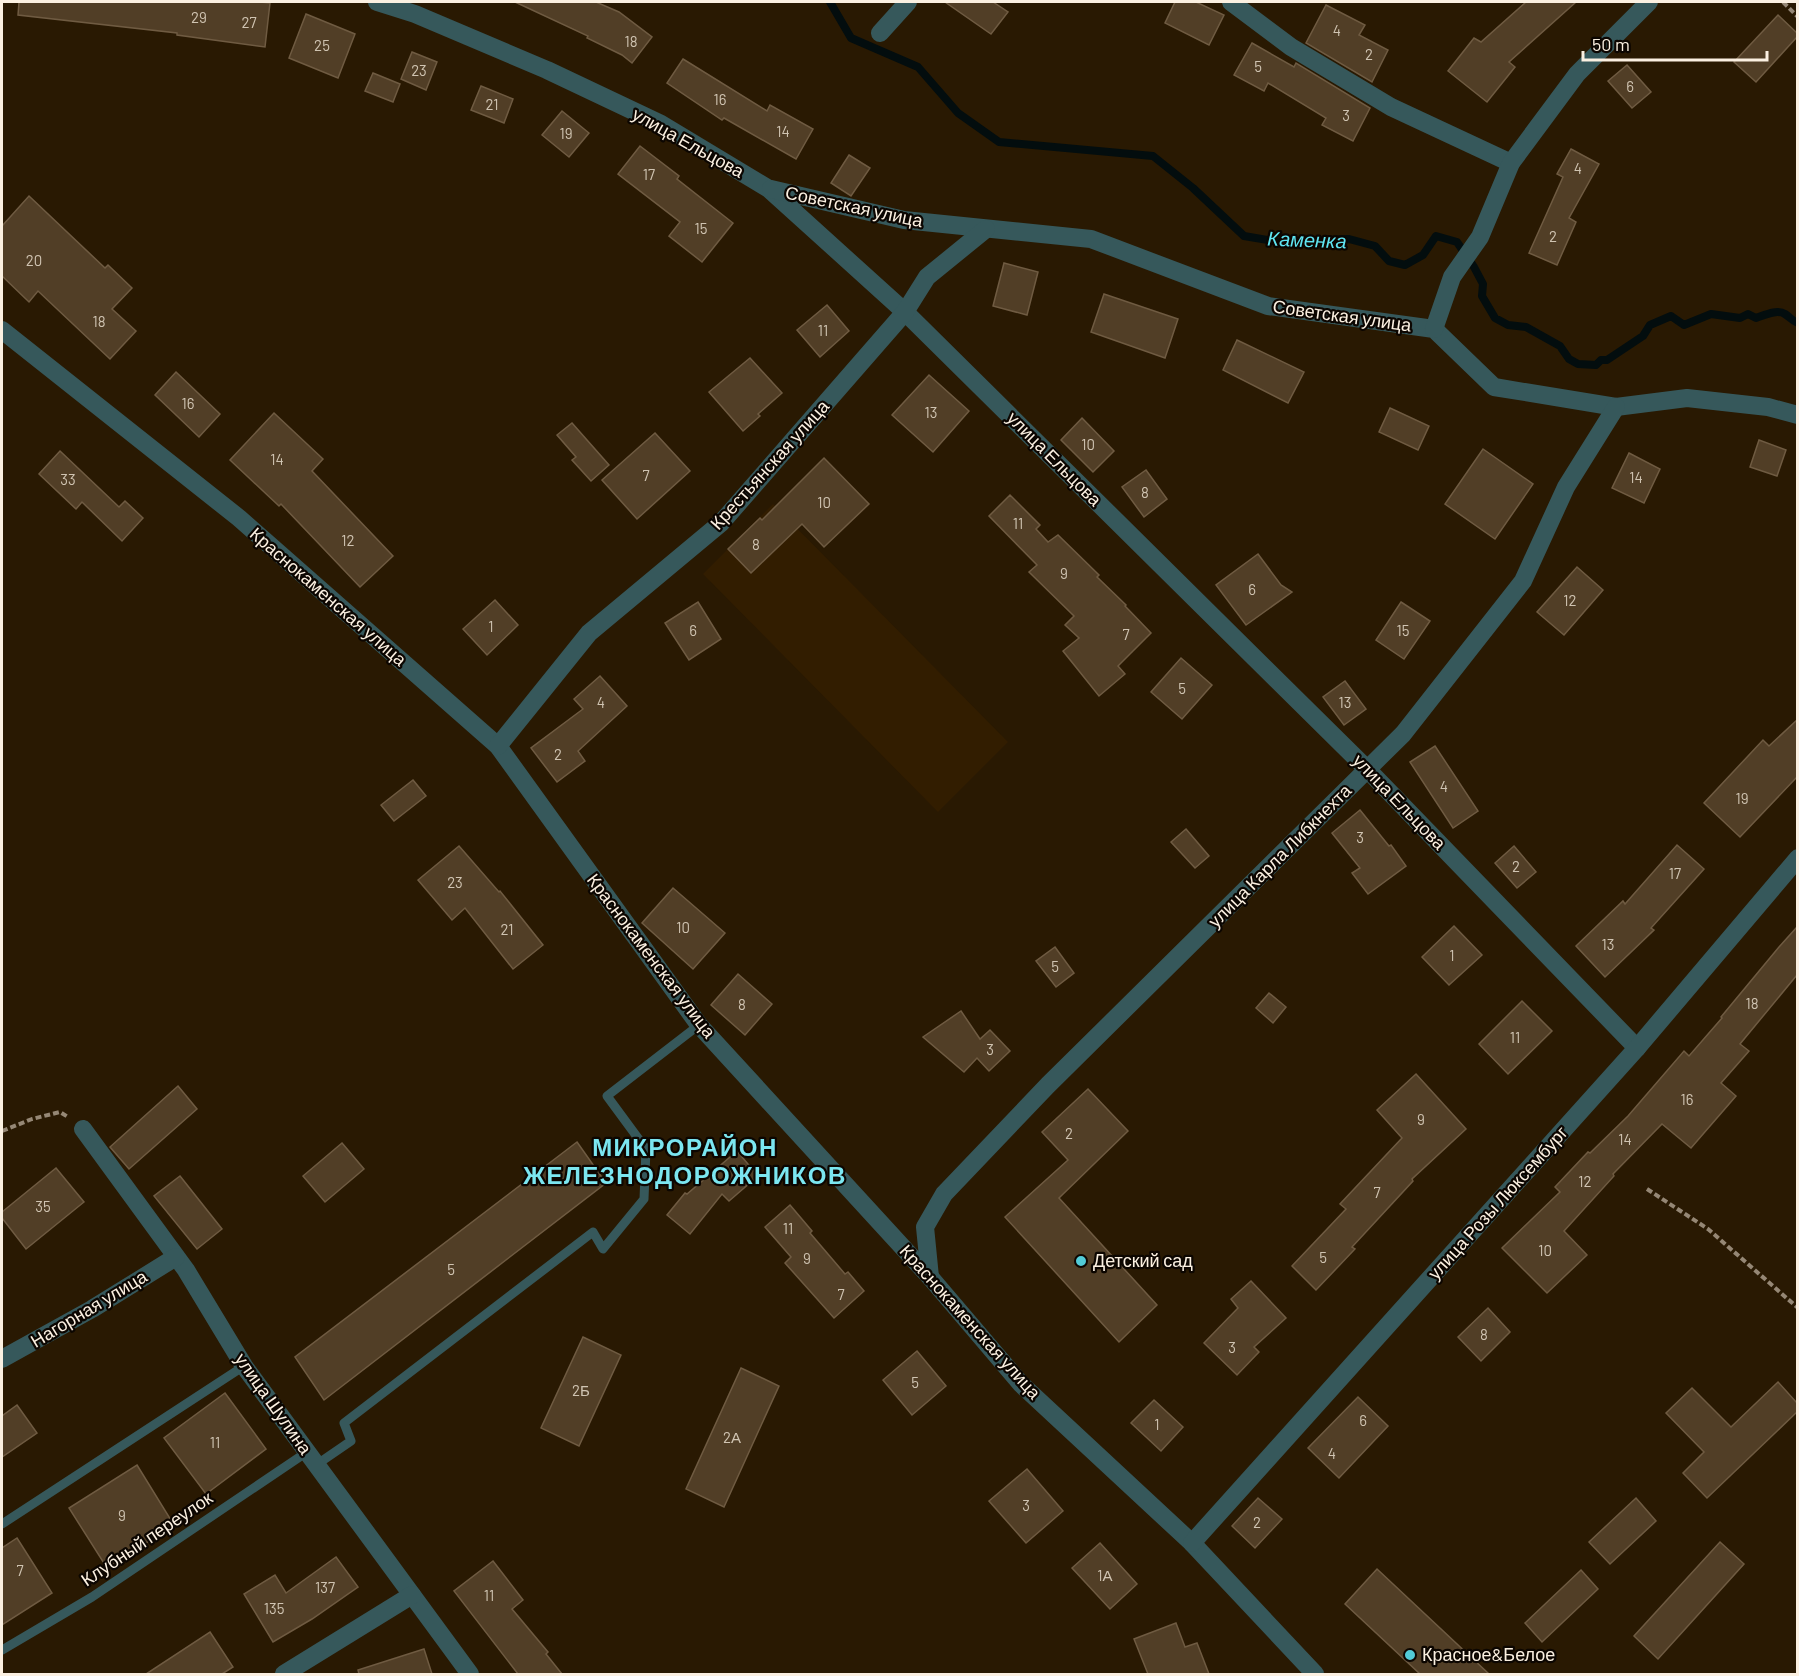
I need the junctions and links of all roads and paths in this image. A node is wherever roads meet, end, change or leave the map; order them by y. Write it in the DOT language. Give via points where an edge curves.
graph roads {
  1 [pos="377,2"];
  2 [pos="908,2"];
  3 [pos="1231,2"];
  4 [pos="1649,2"];
  5 [pos="1783,2"];
  6 [pos="1797,17"];
  7 [pos="880,33"];
  8 [pos="1511,163"];
  9 [pos="769,189"];
  10 [pos="986,229"];
  11 [pos="905,312"];
  12 [pos="1434,329"];
  13 [pos="2,330"];
  14 [pos="1616,407"];
  15 [pos="1797,415"];
  16 [pos="498,746"];
  17 [pos="1368,770"];
  18 [pos="1797,858"];
  19 [pos="699,1025"];
  20 [pos="1637,1048"];
  21 [pos="84,1129"];
  22 [pos="2,1131"];
  23 [pos="1647,1189"];
  24 [pos="176,1257"];
  25 [pos="930,1277"];
  26 [pos="1797,1308"];
  27 [pos="2,1359"];
  28 [pos="244,1366"];
  29 [pos="312,1458"];
  30 [pos="2,1524"];
  31 [pos="1192,1543"];
  32 [pos="412,1595"];
  33 [pos="2,1650"];
  34 [pos="284,1674"];
  35 [pos="470,1674"];
  36 [pos="1315,1674"];
  1 -- 9 [label="street, улица Ельцова" via="415,14 661,124"];
  2 -- 7 [label="street"];
  3 -- 8 [label="street" via="1291,47 1390,106"];
  4 -- 8 [label="street" via="1577,74"];
  5 -- 6 [label="path"];
  8 -- 12 [label="street" via="1480,237 1452,277"];
  9 -- 10 [label="street, Советская улица" via="904,220"];
  9 -- 11 [label="street, улица Ельцова"];
  10 -- 11 [label="street, Крестьянская улица" via="927,277"];
  10 -- 12 [label="street, Советская улица" via="1091,239 1268,306"];
  11 -- 16 [label="street, Крестьянская улица" via="721,523 589,633"];
  11 -- 17 [label="street, улица Ельцова"];
  12 -- 14 [label="street, Советская улица" via="1494,387"];
  13 -- 16 [label="street, Краснокаменская улица" via="239,518"];
  14 -- 15 [label="street, Советская улица" via="1687,398 1768,407"];
  14 -- 17 [label="street, улица Карла Либкнехта" via="1566,487 1523,581 1403,734"];
  16 -- 19 [label="street, Краснокаменская улица"];
  17 -- 20 [label="street, улица Ельцова"];
  17 -- 25 [label="street, улица Карла Либкнехта" via="1048,1085 944,1194 925,1227"];
  18 -- 20 [label="street, улица Розы Люксембург"];
  19 -- 25 [label="street, Краснокаменская улица"];
  19 -- 29 [label="lane, Клубный переулок" via="607,1096 646,1149 644,1199 603,1249 593,1232 344,1423 351,1441"];
  20 -- 31 [label="street, улица Розы Люксембург"];
  21 -- 22 [label="path" via="60,1112"];
  21 -- 24 [label="street, улица Шулина"];
  23 -- 26 [label="path" via="1708,1229"];
  24 -- 27 [label="street, Нагорная улица"];
  24 -- 28 [label="street, улица Шулина"];
  25 -- 31 [label="street, Краснокаменская улица" via="1021,1384"];
  28 -- 29 [label="street, улица Шулина"];
  28 -- 30 [label="lane"];
  29 -- 32 [label="street, улица Шулина"];
  29 -- 33 [label="lane, Клубный переулок"];
  31 -- 36 [label="street, Краснокаменская улица"];
  32 -- 34 [label="street"];
  32 -- 35 [label="street, улица Шулина"];
}
